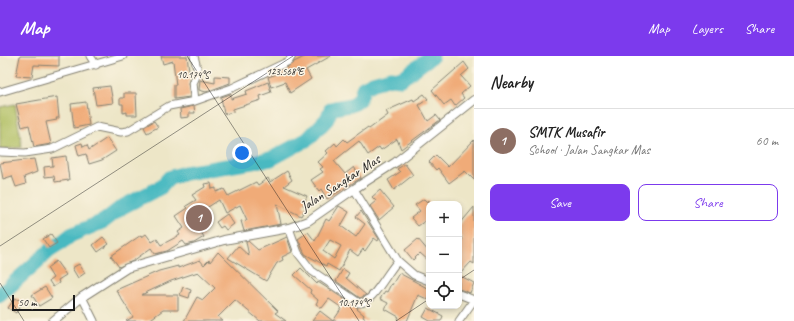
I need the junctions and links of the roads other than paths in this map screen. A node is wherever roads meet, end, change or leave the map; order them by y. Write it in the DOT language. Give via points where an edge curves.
graph roads {
  1 [pos="90,56"];
  2 [pos="123,56"];
  3 [pos="194,56"];
  4 [pos="292,56"];
  5 [pos="96,65"];
  6 [pos="0,92"];
  7 [pos="474,100"];
  8 [pos="195,101"];
  9 [pos="0,152"];
  10 [pos="354,189"];
  11 [pos="289,228"];
  12 [pos="398,262"];
  13 [pos="426,280"];
  14 [pos="462,295"];
  15 [pos="82,298"];
  16 [pos="474,300"];
  17 [pos="53,321"];
  18 [pos="94,321"];
  19 [pos="459,321"];
  1 -- 5 [label="street"];
  2 -- 5 [label="street"];
  3 -- 8 [label="street" via="198,72 193,83"];
  4 -- 8 [label="street" via="289,61 232,88"];
  5 -- 6 [label="street"];
  7 -- 10 [label="street, Jalan Sangkar Mas" via="396,162"];
  8 -- 9 [label="street" via="170,106 124,132 98,127 52,149 25,153"];
  10 -- 11 [label="street, Jalan Sangkar Mas" via="308,221"];
  10 -- 12 [label="street"];
  11 -- 12 [label="street" via="298,253 312,271 359,303 367,302"];
  11 -- 15 [label="street, Jalan Sangkar Mas" via="244,235 127,268"];
  12 -- 13 [label="street" via="414,276"];
  14 -- 16 [label="street"];
  15 -- 17 [label="street, Jalan Sangkar Mas"];
  15 -- 18 [label="street"];
  16 -- 19 [label="street"];
}
